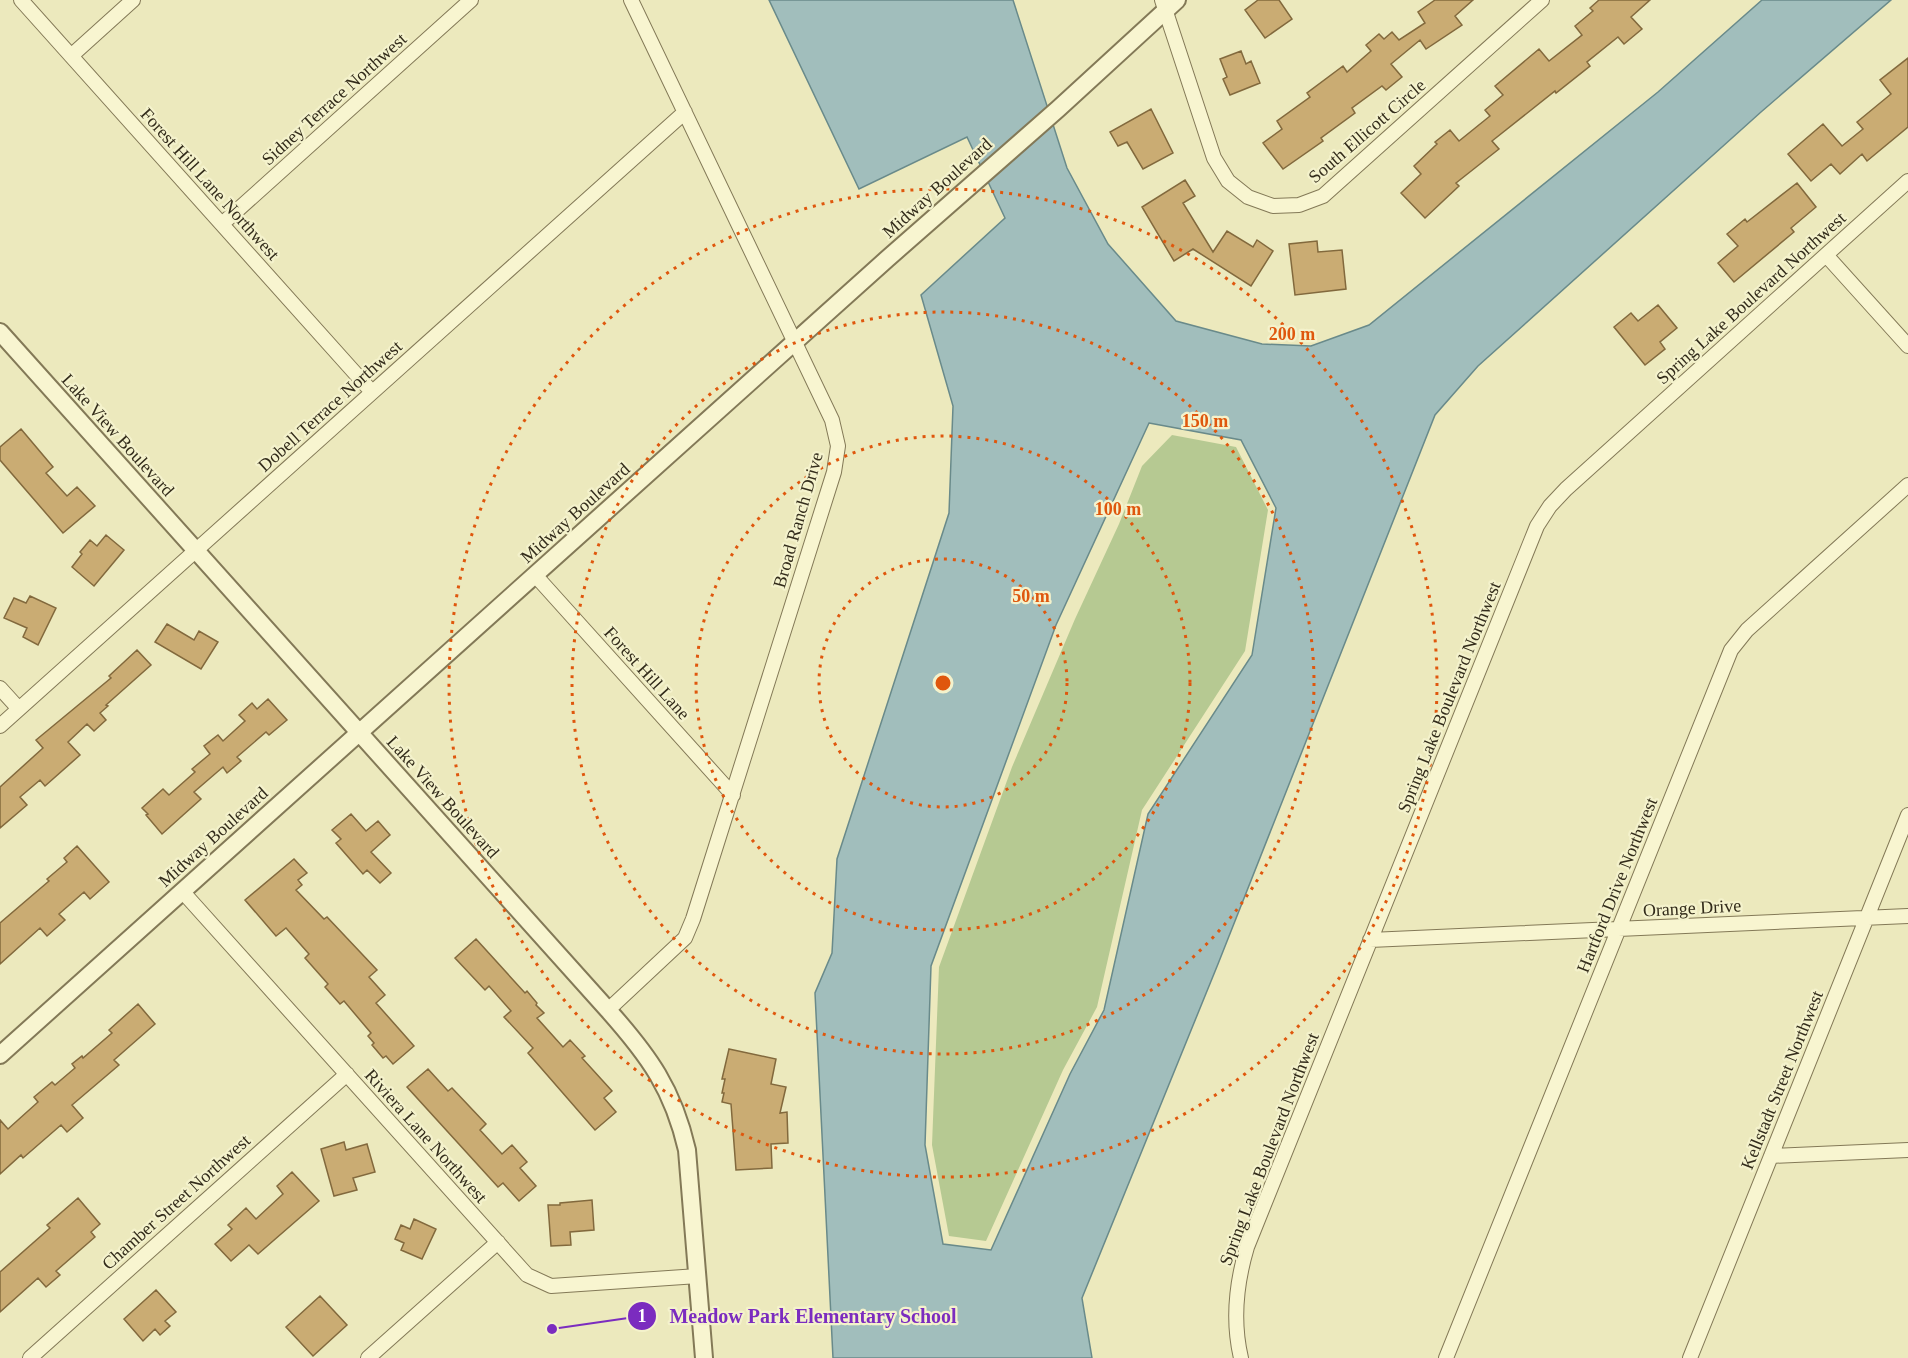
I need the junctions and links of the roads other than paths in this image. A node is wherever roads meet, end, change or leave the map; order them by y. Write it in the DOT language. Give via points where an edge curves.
graph roads {
  1 [pos="21,0"];
  2 [pos="133,0"];
  3 [pos="471,0"];
  4 [pos="631,0"];
  5 [pos="1542,0"];
  6 [pos="1168,3"];
  7 [pos="71,56"];
  8 [pos="684,112"];
  9 [pos="1908,181"];
  10 [pos="222,224"];
  11 [pos="1826,255"];
  12 [pos="0,332"];
  13 [pos="795,342"];
  14 [pos="1908,346"];
  15 [pos="372,392"];
  16 [pos="1908,485"];
  17 [pos="195,551"];
  18 [pos="535,574"];
  19 [pos="0,688"];
  20 [pos="19,709"];
  21 [pos="0,726"];
  22 [pos="359,733"];
  23 [pos="733,795"];
  24 [pos="1908,815"];
  25 [pos="182,891"];
  26 [pos="1908,916"];
  27 [pos="1866,918"];
  28 [pos="1618,929"];
  29 [pos="1370,940"];
  30 [pos="608,1010"];
  31 [pos="0,1055"];
  32 [pos="347,1074"];
  33 [pos="1908,1150"];
  34 [pos="1771,1156"];
  35 [pos="498,1242"];
  36 [pos="698,1276"];
  37 [pos="30,1358"];
  38 [pos="368,1358"];
  39 [pos="704,1358"];
  40 [pos="1241,1358"];
  41 [pos="1446,1358"];
  42 [pos="1690,1358"];
  1 -- 7 [label="street, Forest Hill Lane Northwest"];
  2 -- 7 [label="street"];
  3 -- 10 [label="street, Sidney Terrace Northwest"];
  4 -- 8 [label="street, Broad Ranch Drive"];
  5 -- 6 [label="street, South Ellicott Circle" via="1323,196 1299,205 1273,206 1248,197 1228,181 1214,158"];
  6 -- 13 [label="street, Midway Boulevard" via="1058,109"];
  7 -- 10 [label="street, Forest Hill Lane Northwest"];
  8 -- 13 [label="street, Broad Ranch Drive"];
  8 -- 15 [label="street, Dobell Terrace Northwest"];
  9 -- 11 [label="street, Spring Lake Boulevard Northwest"];
  10 -- 15 [label="street, Forest Hill Lane Northwest"];
  11 -- 14 [label="street"];
  11 -- 29 [label="street, Spring Lake Boulevard Northwest" via="1550,506 1537,526"];
  12 -- 17 [label="street, Lake View Boulevard"];
  13 -- 18 [label="street, Midway Boulevard"];
  13 -- 23 [label="street, Broad Ranch Drive" via="832,420 838,446 834,472"];
  15 -- 17 [label="street, Dobell Terrace Northwest"];
  16 -- 28 [label="street, Hartford Drive Northwest" via="1747,630 1731,650"];
  17 -- 20 [label="street, Dobell Terrace Northwest"];
  17 -- 22 [label="street, Lake View Boulevard"];
  18 -- 22 [label="street, Midway Boulevard"];
  18 -- 23 [label="street, Forest Hill Lane"];
  19 -- 20 [label="street"];
  20 -- 21 [label="street, Dobell Terrace Northwest"];
  22 -- 25 [label="street, Midway Boulevard"];
  22 -- 30 [label="street, Lake View Boulevard"];
  23 -- 30 [label="street, Broad Ranch Drive" via="685,938"];
  24 -- 27 [label="street, Kellstadt Street Northwest"];
  25 -- 31 [label="street, Midway Boulevard"];
  25 -- 32 [label="street, Riviera Lane Northwest"];
  26 -- 27 [label="street, Orange Drive"];
  27 -- 28 [label="street, Orange Drive"];
  27 -- 34 [label="street, Kellstadt Street Northwest"];
  28 -- 29 [label="street, Orange Drive"];
  28 -- 41 [label="street, Hartford Drive Northwest"];
  29 -- 40 [label="street, Spring Lake Boulevard Northwest" via="1247,1247 1235,1308"];
  30 -- 36 [label="street, Lake View Boulevard" via="649,1059 666,1087 681,1126 690,1175"];
  32 -- 35 [label="street, Riviera Lane Northwest"];
  32 -- 37 [label="street, Chamber Street Northwest"];
  33 -- 34 [label="street"];
  34 -- 42 [label="street, Kellstadt Street Northwest"];
  35 -- 36 [label="street, Riviera Lane Northwest" via="528,1275 551,1286"];
  35 -- 38 [label="street"];
  36 -- 39 [label="street, Lake View Boulevard"];
}
